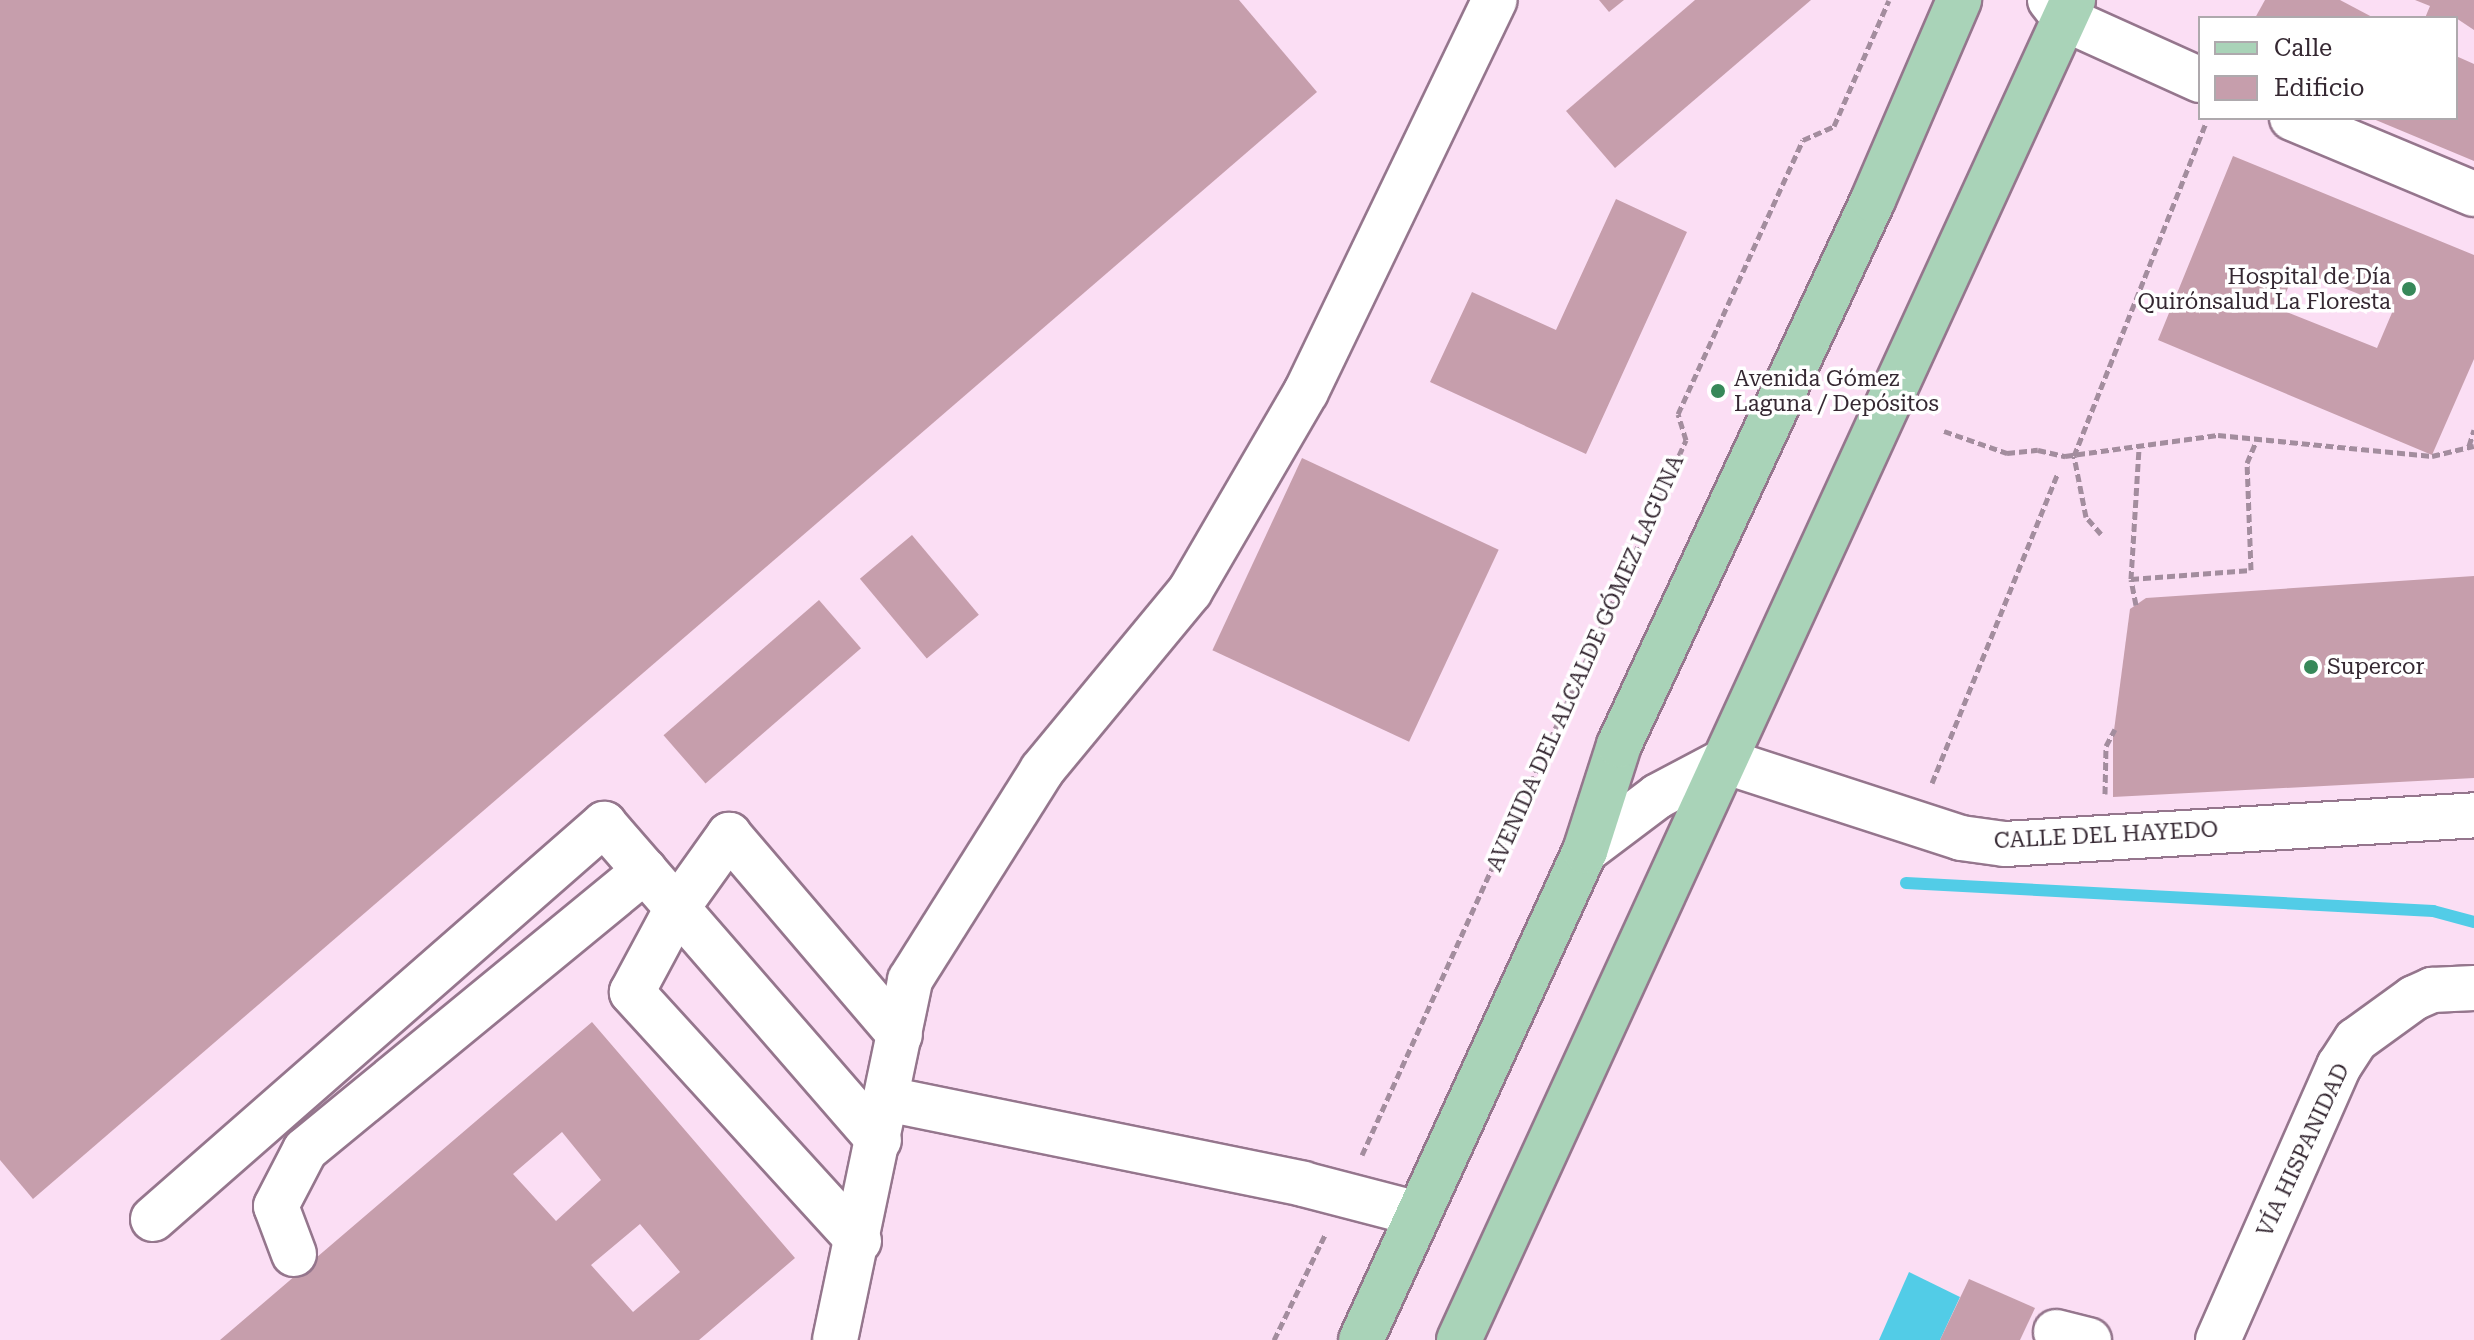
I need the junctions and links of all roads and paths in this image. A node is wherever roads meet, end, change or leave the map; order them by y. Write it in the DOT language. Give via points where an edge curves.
graph roads {
  1 [pos="1495,0"];
  2 [pos="1889,0"];
  3 [pos="1959,0"];
  4 [pos="2063,6"];
  5 [pos="2198,79"];
  6 [pos="2207,120"];
  7 [pos="2297,120"];
  8 [pos="2474,194"];
  9 [pos="2474,430"];
  10 [pos="1944,431"];
  11 [pos="2256,442"];
  12 [pos="2471,446"];
  13 [pos="2139,447"];
  14 [pos="2074,456"];
  15 [pos="2058,473"];
  16 [pos="2101,534"];
  17 [pos="2131,579"];
  18 [pos="2136,605"];
  19 [pos="2115,729"];
  20 [pos="1724,761"];
  21 [pos="1930,787"];
  22 [pos="2104,801"];
  23 [pos="2474,815"];
  24 [pos="1585,851"];
  25 [pos="645,871"];
  26 [pos="677,908"];
  27 [pos="2474,988"];
  28 [pos="900,1035"];
  29 [pos="883,1120"];
  30 [pos="1344,1195"];
  31 [pos="1418,1214"];
  32 [pos="153,1219"];
  33 [pos="859,1241"];
  34 [pos="294,1254"];
  35 [pos="835,1340"];
  36 [pos="1274,1340"];
  37 [pos="1361,1340"];
  38 [pos="1459,1340"];
  39 [pos="2218,1340"];
  1 -- 28 [label="street" via="1306,392 1190,591 1025,797 910,980"];
  2 -- 30 [label="path, AVENIDA DEL ALCALDE GÓMEZ LAGUNA" via="1834,126 1803,140 1678,414 1686,440"];
  3 -- 24 [label="main road" via="1866,215 1619,745"];
  4 -- 5 [label="street"];
  4 -- 20 [label="main road"];
  6 -- 14 [label="path"];
  7 -- 8 [label="street"];
  9 -- 12 [label="path"];
  10 -- 14 [label="path" via="2007,453 2038,450"];
  11 -- 12 [label="path" via="2286,438 2432,456"];
  11 -- 13 [label="path" via="2218,435"];
  11 -- 17 [label="path" via="2247,463 2251,570"];
  13 -- 14 [label="path"];
  13 -- 17 [label="path"];
  14 -- 16 [label="path" via="2086,517"];
  15 -- 21 [label="path"];
  17 -- 18 [label="path"];
  19 -- 22 [label="path" via="2106,746"];
  20 -- 23 [label="street, CALLE DEL HAYEDO" via="1961,838 2005,844"];
  20 -- 24 [label="street" via="1658,796"];
  20 -- 38 [label="main road"];
  24 -- 31 [label="main road"];
  25 -- 26 [label="street"];
  25 -- 32 [label="street" via="604,824"];
  25 -- 34 [label="street" via="305,1150 276,1206"];
  26 -- 28 [label="street" via="729,835"];
  26 -- 29 [label="street"];
  26 -- 33 [label="street" via="632,992"];
  27 -- 39 [label="street, VÍA HISPANIDAD" via="2432,990 2356,1040 2339,1066"];
  28 -- 29 [label="street"];
  29 -- 30 [label="street"];
  29 -- 33 [label="street"];
  30 -- 31 [label="street"];
  30 -- 36 [label="path, AVENIDA DEL ALCALDE GÓMEZ LAGUNA"];
  31 -- 37 [label="main road"];
  33 -- 35 [label="street"];
}
